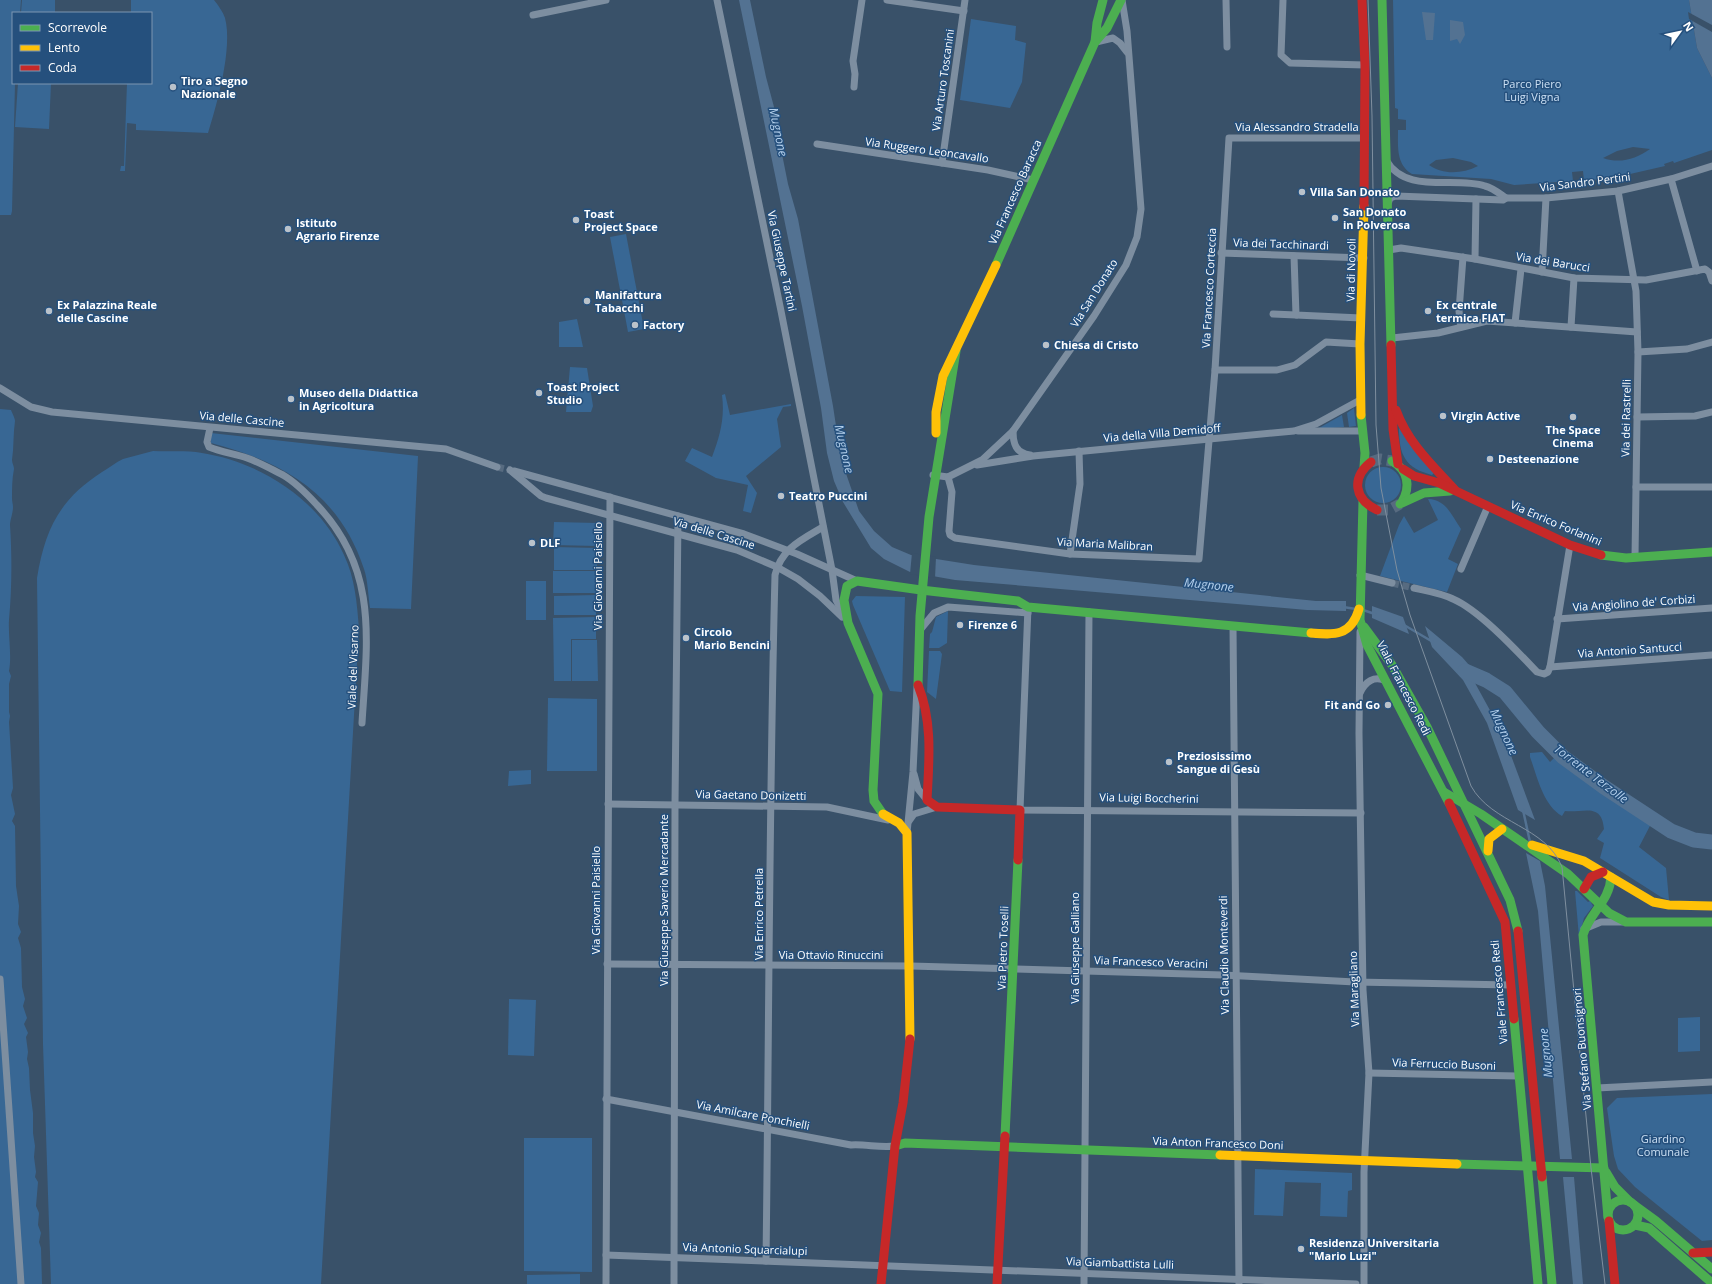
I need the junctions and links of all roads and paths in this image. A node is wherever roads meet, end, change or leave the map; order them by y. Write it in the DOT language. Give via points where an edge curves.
graph roads {
  1 [pos="606,0"];
  2 [pos="717,0"];
  3 [pos="862,0"];
  4 [pos="887,0"];
  5 [pos="965,0"];
  6 [pos="1103,0"];
  7 [pos="1122,0"];
  8 [pos="1226,0"];
  9 [pos="1283,0"];
  10 [pos="1362,0"];
  11 [pos="1382,0"];
  12 [pos="964,11"];
  13 [pos="533,15"];
  14 [pos="1095,42"];
  15 [pos="1227,47"];
  16 [pos="1128,54"];
  17 [pos="1364,65"];
  18 [pos="854,87"];
  19 [pos="1229,138"];
  20 [pos="1365,138"];
  21 [pos="817,144"];
  22 [pos="1385,158"];
  23 [pos="942,163"];
  24 [pos="1712,166"];
  25 [pos="1671,179"];
  26 [pos="1033,180"];
  27 [pos="1618,191"];
  28 [pos="1506,198"];
  29 [pos="1546,198"];
  30 [pos="1476,199"];
  31 [pos="1388,206"];
  32 [pos="1389,250"];
  33 [pos="1221,253"];
  34 [pos="1294,256"];
  35 [pos="1463,257"];
  36 [pos="1364,258"];
  37 [pos="1475,259"];
  38 [pos="1521,269"];
  39 [pos="1697,271"];
  40 [pos="1542,272"];
  41 [pos="1574,278"];
  42 [pos="1711,278"];
  43 [pos="1635,280"];
  44 [pos="1274,314"];
  45 [pos="1296,315"];
  46 [pos="1361,318"];
  47 [pos="1515,323"];
  48 [pos="1570,326"];
  49 [pos="1461,328"];
  50 [pos="1637,332"];
  51 [pos="1392,338"];
  52 [pos="1712,342"];
  53 [pos="1360,344"];
  54 [pos="1638,352"];
  55 [pos="1215,370"];
  56 [pos="0,388"];
  57 [pos="1392,397"];
  58 [pos="1360,400"];
  59 [pos="1712,412"];
  60 [pos="1636,417"];
  61 [pos="210,428"];
  62 [pos="1013,431"];
  63 [pos="1294,431"];
  64 [pos="1363,431"];
  65 [pos="1209,440"];
  66 [pos="1079,451"];
  67 [pos="1033,456"];
  68 [pos="1371,462"];
  69 [pos="1398,465"];
  70 [pos="971,466"];
  71 [pos="497,467"];
  72 [pos="1364,467"];
  73 [pos="934,475"];
  74 [pos="948,477"];
  75 [pos="1636,487"];
  76 [pos="1712,487"];
  77 [pos="1456,491"];
  78 [pos="610,497"];
  79 [pos="1363,501"];
  80 [pos="1488,506"];
  81 [pos="609,516"];
  82 [pos="678,516"];
  83 [pos="823,527"];
  84 [pos="1362,530"];
  85 [pos="678,533"];
  86 [pos="1570,545"];
  87 [pos="787,551"];
  88 [pos="1712,552"];
  89 [pos="1070,554"];
  90 [pos="1635,557"];
  91 [pos="777,567"];
  92 [pos="1461,569"];
  93 [pos="832,570"];
  94 [pos="1360,575"];
  95 [pos="857,581"];
  96 [pos="1392,583"];
  97 [pos="1414,588"];
  98 [pos="921,590"];
  99 [pos="1712,608"];
  100 [pos="1028,610"];
  101 [pos="1089,612"];
  102 [pos="1359,618"];
  103 [pos="1557,619"];
  104 [pos="848,623"];
  105 [pos="1233,626"];
  106 [pos="919,630"];
  107 [pos="1712,654"];
  108 [pos="1550,667"];
  109 [pos="917,682"];
  110 [pos="1387,682"];
  111 [pos="1360,693"];
  112 [pos="362,723"];
  113 [pos="913,772"];
  114 [pos="1444,792"];
  115 [pos="927,800"];
  116 [pos="608,804"];
  117 [pos="675,805"];
  118 [pos="1465,805"];
  119 [pos="770,806"];
  120 [pos="937,807"];
  121 [pos="1020,810"];
  122 [pos="1086,810"];
  123 [pos="1234,811"];
  124 [pos="1361,813"];
  125 [pos="909,820"];
  126 [pos="893,821"];
  127 [pos="1502,829"];
  128 [pos="907,833"];
  129 [pos="1488,851"];
  130 [pos="1545,854"];
  131 [pos="1607,874"];
  132 [pos="1584,889"];
  133 [pos="1601,905"];
  134 [pos="1712,906"];
  135 [pos="1626,922"];
  136 [pos="1712,922"];
  137 [pos="1584,929"];
  138 [pos="607,964"];
  139 [pos="675,964"];
  140 [pos="770,965"];
  141 [pos="911,966"];
  142 [pos="1014,969"];
  143 [pos="1086,971"];
  144 [pos="1235,976"];
  145 [pos="0,979"];
  146 [pos="1363,982"];
  147 [pos="1511,985"];
  148 [pos="1369,1073"];
  149 [pos="1518,1076"];
  150 [pos="1712,1082"];
  151 [pos="1597,1088"];
  152 [pos="606,1099"];
  153 [pos="674,1111"];
  154 [pos="768,1129"];
  155 [pos="895,1146"];
  156 [pos="1004,1147"];
  157 [pos="1085,1149"];
  158 [pos="1237,1156"];
  159 [pos="1365,1161"];
  160 [pos="1527,1166"];
  161 [pos="1542,1167"];
  162 [pos="1604,1168"];
  163 [pos="1632,1203"];
  164 [pos="1609,1218"];
  165 [pos="1635,1225"];
  166 [pos="1712,1252"];
  167 [pos="1694,1253"];
  168 [pos="606,1254"];
  169 [pos="674,1257"];
  170 [pos="766,1261"];
  171 [pos="883,1265"];
  172 [pos="1712,1269"];
  173 [pos="998,1270"];
  174 [pos="1084,1273"];
  175 [pos="1239,1281"];
  176 [pos="1712,1283"];
  177 [pos="21,1284"];
  178 [pos="606,1284"];
  179 [pos="674,1284"];
  180 [pos="881,1284"];
  181 [pos="997,1284"];
  182 [pos="1084,1284"];
  183 [pos="1356,1284"];
  184 [pos="1364,1284"];
  185 [pos="1538,1284"];
  186 [pos="1552,1284"];
  187 [pos="1615,1284"];
  1 -- 13 [label="street"];
  2 -- 83 [label="street, Via Giuseppe Tartini" via="782,311"];
  3 -- 18 [label="street" via="853,61"];
  4 -- 12 [label="street"];
  5 -- 12 [label="street, Via Arturo Toscanini"];
  6 -- 14 [label="main road, Via Francesco Baracca"];
  7 -- 14 [label="main road, Via Francesco Baracca" via="1107,28"];
  7 -- 16 [label="street, Via Francesco Baracca"];
  8 -- 15 [label="street"];
  9 -- 17 [label="street" via="1281,56 1290,63"];
  10 -- 17 [label="main road, Via di Novoli"];
  11 -- 22 [label="main road"];
  12 -- 23 [label="street, Via Arturo Toscanini"];
  14 -- 16 [label="street" via="1113,38"];
  14 -- 26 [label="main road, Via Francesco Baracca"];
  16 -- 62 [label="street, Via San Donato" via="1140,209 1137,237 1116,282"];
  17 -- 20 [label="main road, Via di Novoli"];
  19 -- 20 [label="street, Via Alessandro Stradella"];
  19 -- 33 [label="street, Via Francesco Corteccia"];
  20 -- 36 [label="main road, Via di Novoli"];
  21 -- 23 [label="street, Via Ruggero Leoncavallo"];
  22 -- 28 [label="street" via="1395,171 1412,180 1480,184"];
  22 -- 31 [label="main road"];
  23 -- 26 [label="street, Via Ruggero Leoncavallo"];
  24 -- 25 [label="street, Via Sandro Pertini"];
  25 -- 27 [label="street, Via Sandro Pertini"];
  25 -- 39 [label="street"];
  26 -- 73 [label="main road, Via Francesco Baracca" via="956,351"];
  27 -- 29 [label="street, Via Sandro Pertini"];
  27 -- 43 [label="street, Via dei Rastrelli"];
  28 -- 29 [label="street, Via Sandro Pertini"];
  28 -- 30 [label="street, Via Sandro Pertini"];
  29 -- 40 [label="street"];
  30 -- 31 [label="street, Via Sandro Pertini" via="1396,196 1390,199"];
  30 -- 37 [label="street"];
  31 -- 32 [label="main road"];
  32 -- 35 [label="street, Via dei Barucci" via="1401,248"];
  32 -- 51 [label="main road"];
  33 -- 34 [label="street, Via dei Tacchinardi"];
  33 -- 55 [label="street, Via Francesco Corteccia"];
  34 -- 36 [label="street, Via dei Tacchinardi"];
  34 -- 45 [label="street"];
  35 -- 37 [label="street, Via dei Barucci"];
  35 -- 49 [label="street" via="1459,311"];
  36 -- 46 [label="main road, Via di Novoli"];
  37 -- 38 [label="street, Via dei Barucci"];
  38 -- 40 [label="street, Via dei Barucci"];
  38 -- 47 [label="street"];
  39 -- 42 [label="street, Via dei Barucci" via="1705,269"];
  39 -- 43 [label="street, Via dei Barucci"];
  40 -- 41 [label="street, Via dei Barucci"];
  41 -- 43 [label="street, Via dei Barucci"];
  41 -- 48 [label="street"];
  43 -- 50 [label="street, Via dei Rastrelli"];
  44 -- 45 [label="street"];
  45 -- 46 [label="street"];
  46 -- 53 [label="main road, Via di Novoli"];
  47 -- 48 [label="street"];
  47 -- 49 [label="street" via="1487,321"];
  48 -- 50 [label="street"];
  49 -- 51 [label="street"];
  50 -- 54 [label="street, Via dei Rastrelli"];
  51 -- 57 [label="main road"];
  52 -- 54 [label="street" via="1687,349"];
  53 -- 55 [label="street" via="1326,342 1295,365 1277,370"];
  53 -- 58 [label="main road, Via di Novoli"];
  54 -- 60 [label="street, Via dei Rastrelli"];
  55 -- 65 [label="street, Via Francesco Corteccia"];
  56 -- 61 [label="street, Via delle Cascine" via="36,409"];
  57 -- 69 [label="main road" via="1394,446"];
  57 -- 77 [label="main road" via="1399,419 1411,440"];
  58 -- 63 [label="street, Via della Villa Demidoff" via="1316,424"];
  58 -- 64 [label="main road, Via di Novoli"];
  59 -- 60 [label="street" via="1694,416"];
  60 -- 75 [label="street, Via dei Rastrelli"];
  61 -- 71 [label="street, Via delle Cascine" via="446,449"];
  61 -- 112 [label="street, Viale del Visarno" via="207,442 209,447 256,462 284,476 308,495 326,514 353,557 360,581 367,632"];
  62 -- 67 [label="street" via="1016,448 1024,454"];
  62 -- 70 [label="street, Via San Donato" via="991,453"];
  63 -- 64 [label="street, Via della Villa Demidoff"];
  63 -- 65 [label="street, Via della Villa Demidoff"];
  64 -- 72 [label="main road, Via di Novoli"];
  65 -- 66 [label="street, Via della Villa Demidoff"];
  65 -- 89 [label="street, Via Maria Malibran" via="1199,559"];
  66 -- 67 [label="street, Via della Villa Demidoff"];
  66 -- 89 [label="street" via="1080,484"];
  67 -- 70 [label="street, Via della Villa Demidoff"];
  68 -- 72 [label="main road"];
  69 -- 77 [label="main road, Via Enrico Forlanini" via="1414,476"];
  69 -- 77 [label="main road, Via Enrico Forlanini" via="1407,478 1408,486 1400,504 1423,492"];
  70 -- 74 [label="street, Via San Donato"];
  72 -- 79 [label="main road, Via di Novoli" via="1357,485 1358,494"];
  73 -- 74 [label="street"];
  73 -- 98 [label="main road, Via Francesco Baracca"];
  74 -- 89 [label="street, Via Maria Malibran" via="952,492 949,531 952,537"];
  75 -- 76 [label="street"];
  75 -- 90 [label="street, Via dei Rastrelli"];
  77 -- 80 [label="main road, Via Enrico Forlanini"];
  78 -- 81 [label="street"];
  78 -- 81 [label="street, Via delle Cascine" via="510,470 543,497"];
  78 -- 82 [label="street, Via delle Cascine"];
  79 -- 84 [label="main road, Via di Novoli"];
  79 -- 84 [label="main road" via="1377,511"];
  80 -- 86 [label="main road, Via Enrico Forlanini"];
  80 -- 92 [label="street"];
  81 -- 85 [label="street, Via delle Cascine"];
  81 -- 116 [label="street, Via Giovanni Paisiello"];
  82 -- 85 [label="street, Via Giuseppe Saverio Mercadante"];
  82 -- 87 [label="street, Via delle Cascine" via="744,534"];
  83 -- 87 [label="street"];
  83 -- 93 [label="street, Via Giuseppe Tartini"];
  84 -- 94 [label="main road, Via di Novoli"];
  85 -- 91 [label="street, Via delle Cascine" via="737,550"];
  85 -- 117 [label="street, Via Giuseppe Saverio Mercadante"];
  86 -- 90 [label="main road, Via Enrico Forlanini" via="1599,555"];
  86 -- 103 [label="street"];
  87 -- 91 [label="street"];
  87 -- 93 [label="street, Via delle Cascine"];
  88 -- 90 [label="main road, Via Enrico Forlanini"];
  91 -- 104 [label="street, Via delle Cascine" via="826,600"];
  91 -- 119 [label="street, Via Enrico Petrella"];
  93 -- 95 [label="street, Via delle Cascine"];
  93 -- 104 [label="street, Via Giuseppe Tartini" via="836,600"];
  94 -- 96 [label="street"];
  94 -- 102 [label="main road, Via di Novoli"];
  95 -- 98 [label="main road"];
  95 -- 104 [label="main road" via="845,590 844,603"];
  97 -- 108 [label="street" via="1445,596 1464,605 1502,636 1537,672 1544,674"];
  98 -- 100 [label="main road" via="1018,601"];
  98 -- 106 [label="main road, Via Francesco Baracca"];
  99 -- 103 [label="street, Via Angiolino de' Corbizi"];
  100 -- 101 [label="main road"];
  100 -- 106 [label="street" via="948,607 934,613"];
  100 -- 121 [label="street, Via Pietro Toselli"];
  101 -- 105 [label="main road"];
  101 -- 122 [label="street, Via Giuseppe Galliano"];
  102 -- 105 [label="main road" via="1345,631 1331,635"];
  102 -- 110 [label="main road, Viale Francesco Redi" via="1370,651"];
  102 -- 111 [label="street, Via Maragliano"];
  102 -- 118 [label="main road, Viale Francesco Redi" via="1404,685"];
  103 -- 108 [label="street"];
  104 -- 126 [label="main road" via="878,694 874,803 879,811"];
  105 -- 123 [label="street, Via Claudio Monteverdi"];
  106 -- 109 [label="main road, Via Francesco Baracca"];
  107 -- 108 [label="street, Via Antonio Santucci"];
  109 -- 113 [label="street"];
  109 -- 115 [label="main road" via="928,715"];
  110 -- 111 [label="street" via="1378,678 1370,680"];
  110 -- 114 [label="main road, Viale Francesco Redi"];
  111 -- 124 [label="street, Via Maragliano"];
  113 -- 115 [label="street" via="918,789"];
  113 -- 125 [label="street"];
  114 -- 118 [label="main road"];
  114 -- 147 [label="main road, Viale Francesco Redi" via="1503,917"];
  115 -- 120 [label="main road"];
  116 -- 117 [label="street, Via Gaetano Donizetti"];
  116 -- 138 [label="street, Via Giovanni Paisiello"];
  117 -- 119 [label="street, Via Gaetano Donizetti"];
  117 -- 139 [label="street, Via Giuseppe Saverio Mercadante"];
  118 -- 127 [label="main road"];
  118 -- 129 [label="main road, Viale Francesco Redi"];
  119 -- 126 [label="street, Via Gaetano Donizetti" via="834,808"];
  119 -- 140 [label="street, Via Enrico Petrella"];
  120 -- 121 [label="main road, Via Luigi Boccherini"];
  120 -- 125 [label="street" via="915,813"];
  121 -- 122 [label="street, Via Luigi Boccherini"];
  121 -- 142 [label="main road, Via Pietro Toselli"];
  122 -- 123 [label="street, Via Luigi Boccherini"];
  122 -- 143 [label="street, Via Giuseppe Galliano"];
  123 -- 124 [label="street, Via Luigi Boccherini"];
  123 -- 144 [label="street, Via Claudio Monteverdi"];
  124 -- 146 [label="street, Via Maragliano"];
  125 -- 128 [label="street"];
  126 -- 128 [label="main road"];
  127 -- 129 [label="main road" via="1490,838"];
  127 -- 130 [label="main road"];
  128 -- 141 [label="main road"];
  129 -- 161 [label="main road, Viale Francesco Redi" via="1517,922"];
  130 -- 131 [label="main road" via="1584,861"];
  130 -- 132 [label="main road"];
  131 -- 132 [label="main road" via="1591,877"];
  131 -- 133 [label="main road" via="1609,892"];
  131 -- 134 [label="main road" via="1649,900 1661,904"];
  132 -- 133 [label="main road"];
  133 -- 135 [label="main road" via="1613,916"];
  133 -- 137 [label="main road" via="1587,921"];
  135 -- 136 [label="main road"];
  135 -- 137 [label="street" via="1601,922"];
  137 -- 151 [label="main road, Via Stefano Buonsignori"];
  138 -- 139 [label="street, Via Ottavio Rinuccini"];
  138 -- 152 [label="street, Via Giovanni Paisiello"];
  139 -- 140 [label="street, Via Ottavio Rinuccini"];
  139 -- 153 [label="street, Via Giuseppe Saverio Mercadante"];
  140 -- 141 [label="street, Via Ottavio Rinuccini"];
  140 -- 154 [label="street, Via Enrico Petrella"];
  141 -- 142 [label="street, Via Francesco Veracini"];
  141 -- 155 [label="main road" via="909,1053"];
  142 -- 143 [label="street, Via Francesco Veracini"];
  142 -- 156 [label="main road, Via Pietro Toselli"];
  143 -- 144 [label="street, Via Francesco Veracini"];
  143 -- 157 [label="street, Via Giuseppe Galliano"];
  144 -- 146 [label="street, Via Francesco Veracini"];
  144 -- 158 [label="street, Via Claudio Monteverdi"];
  145 -- 177 [label="street"];
  146 -- 147 [label="street, Via Francesco Veracini"];
  146 -- 148 [label="street, Via Maragliano"];
  147 -- 149 [label="main road, Viale Francesco Redi"];
  148 -- 149 [label="street, Via Ferruccio Busoni"];
  148 -- 159 [label="street, Via Maragliano"];
  149 -- 160 [label="main road, Viale Francesco Redi"];
  150 -- 151 [label="street"];
  151 -- 162 [label="main road, Via Stefano Buonsignori"];
  152 -- 153 [label="street, Via Amilcare Ponchielli"];
  152 -- 168 [label="street, Via Giovanni Paisiello"];
  153 -- 154 [label="street, Via Amilcare Ponchielli"];
  153 -- 169 [label="street, Via Giuseppe Saverio Mercadante"];
  154 -- 155 [label="street, Via Amilcare Ponchielli" via="851,1145"];
  154 -- 170 [label="street, Via Enrico Petrella"];
  155 -- 156 [label="main road, Via Anton Francesco Doni" via="905,1143"];
  155 -- 171 [label="main road"];
  156 -- 157 [label="main road, Via Anton Francesco Doni"];
  156 -- 173 [label="main road, Via Pietro Toselli"];
  157 -- 158 [label="main road, Via Anton Francesco Doni"];
  157 -- 174 [label="street, Via Giuseppe Galliano"];
  158 -- 159 [label="main road, Via Anton Francesco Doni"];
  158 -- 175 [label="street, Via Claudio Monteverdi"];
  159 -- 160 [label="main road, Via Anton Francesco Doni"];
  159 -- 184 [label="street, Via Maragliano"];
  160 -- 161 [label="main road, Via Anton Francesco Doni"];
  160 -- 185 [label="main road, Viale Francesco Redi"];
  161 -- 162 [label="main road, Via Anton Francesco Doni"];
  161 -- 186 [label="main road, Viale Francesco Redi"];
  162 -- 163 [label="main road, Via Stefano Buonsignori" via="1612,1184"];
  162 -- 164 [label="main road, Via Stefano Buonsignori"];
  163 -- 164 [label="main road" via="1622,1200 1615,1203 1610,1209"];
  163 -- 165 [label="main road" via="1638,1216"];
  163 -- 167 [label="main road, Via Stefano Buonsignori"];
  164 -- 165 [label="main road" via="1613,1226 1620,1230"];
  164 -- 187 [label="main road, Via Stefano Buonsignori"];
  165 -- 176 [label="main road" via="1649,1228"];
  166 -- 167 [label="main road"];
  167 -- 172 [label="main road, Via Stefano Buonsignori"];
  168 -- 169 [label="street, Via Antonio Squarcialupi"];
  168 -- 178 [label="street, Via Giovanni Paisiello"];
  169 -- 170 [label="street, Via Antonio Squarcialupi"];
  169 -- 179 [label="street, Via Giuseppe Saverio Mercadante"];
  170 -- 171 [label="street, Via Antonio Squarcialupi"];
  171 -- 173 [label="street, Via Giambattista Lulli"];
  171 -- 180 [label="main road"];
  173 -- 174 [label="street, Via Giambattista Lulli"];
  173 -- 181 [label="main road, Via Pietro Toselli"];
  174 -- 175 [label="street, Via Giambattista Lulli"];
  174 -- 182 [label="street, Via Giuseppe Galliano"];
  175 -- 183 [label="street, Via Giambattista Lulli"];
}
